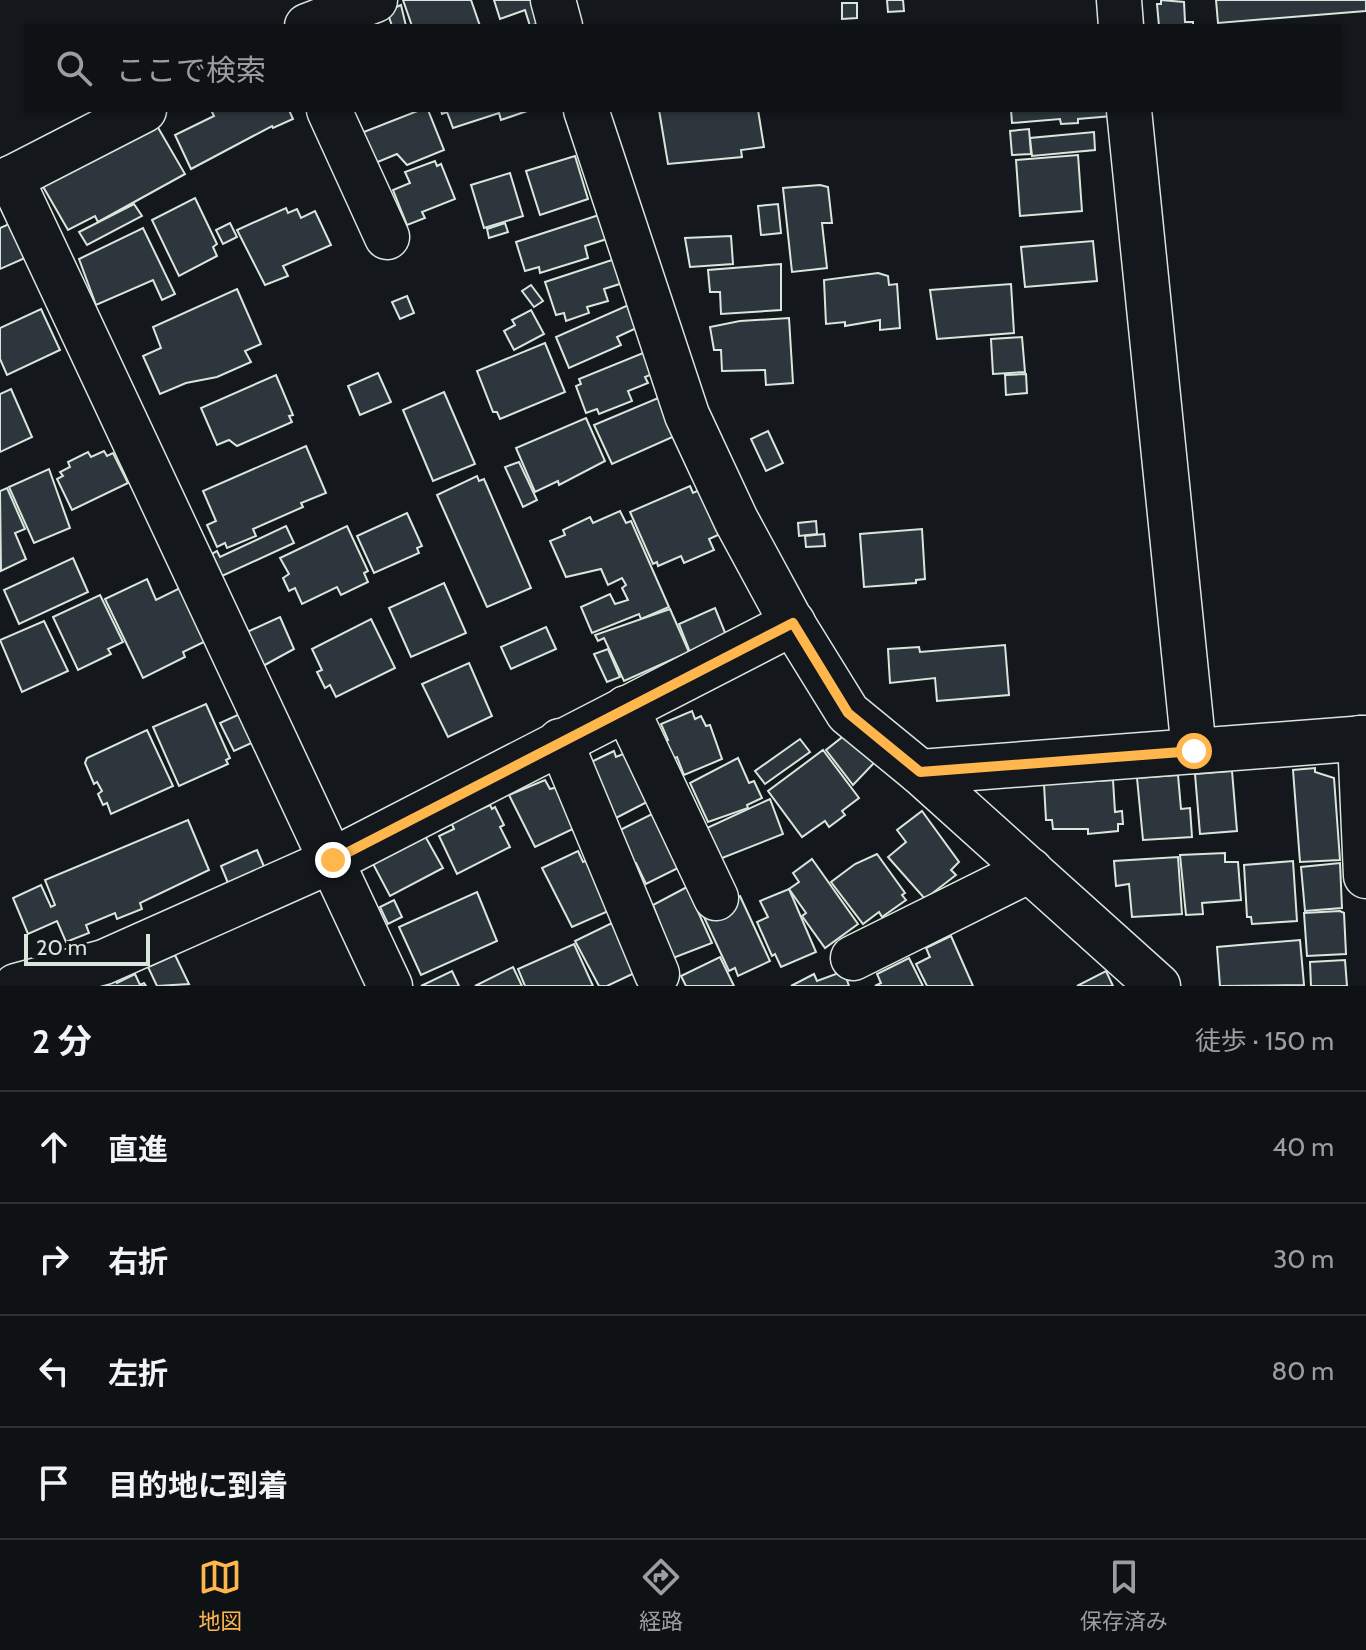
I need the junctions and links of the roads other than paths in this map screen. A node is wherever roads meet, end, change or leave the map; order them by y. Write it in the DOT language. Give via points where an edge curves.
graph roads {
  1 [pos="375,0"];
  2 [pos="553,0"];
  3 [pos="1119,0"];
  4 [pos="312,24"];
  5 [pos="559,24"];
  6 [pos="1121,24"];
  7 [pos="140,112"];
  8 [pos="330,112"];
  9 [pos="587,112"];
  10 [pos="1129,112"];
  11 [pos="6,181"];
  12 [pos="387,237"];
  13 [pos="793,623"];
  14 [pos="626,708"];
  15 [pos="1363,738"];
  16 [pos="560,741"];
  17 [pos="1194,751"];
  18 [pos="920,772"];
  19 [pos="333,860"];
  20 [pos="1030,870"];
  21 [pos="1366,876"];
  22 [pos="716,898"];
  23 [pos="853,958"];
  24 [pos="657,974"];
  25 [pos="16,986"];
  26 [pos="390,986"];
  27 [pos="1158,986"];
  1 -- 4 [label="street"];
  2 -- 5 [label="street"];
  3 -- 6 [label="street"];
  7 -- 11 [label="street"];
  8 -- 12 [label="street"];
  9 -- 13 [label="street" via="687,415 736,520"];
  10 -- 17 [label="street"];
  11 -- 19 [label="street"];
  13 -- 14 [label="street"];
  13 -- 18 [label="street" via="848,713"];
  14 -- 16 [label="street"];
  14 -- 22 [label="street"];
  15 -- 17 [label="street"];
  15 -- 21 [label="street"];
  16 -- 19 [label="street"];
  16 -- 24 [label="street"];
  17 -- 18 [label="street"];
  18 -- 20 [label="street"];
  19 -- 25 [label="street" via="104,962"];
  19 -- 26 [label="street"];
  20 -- 23 [label="street"];
  20 -- 27 [label="street"];
}
